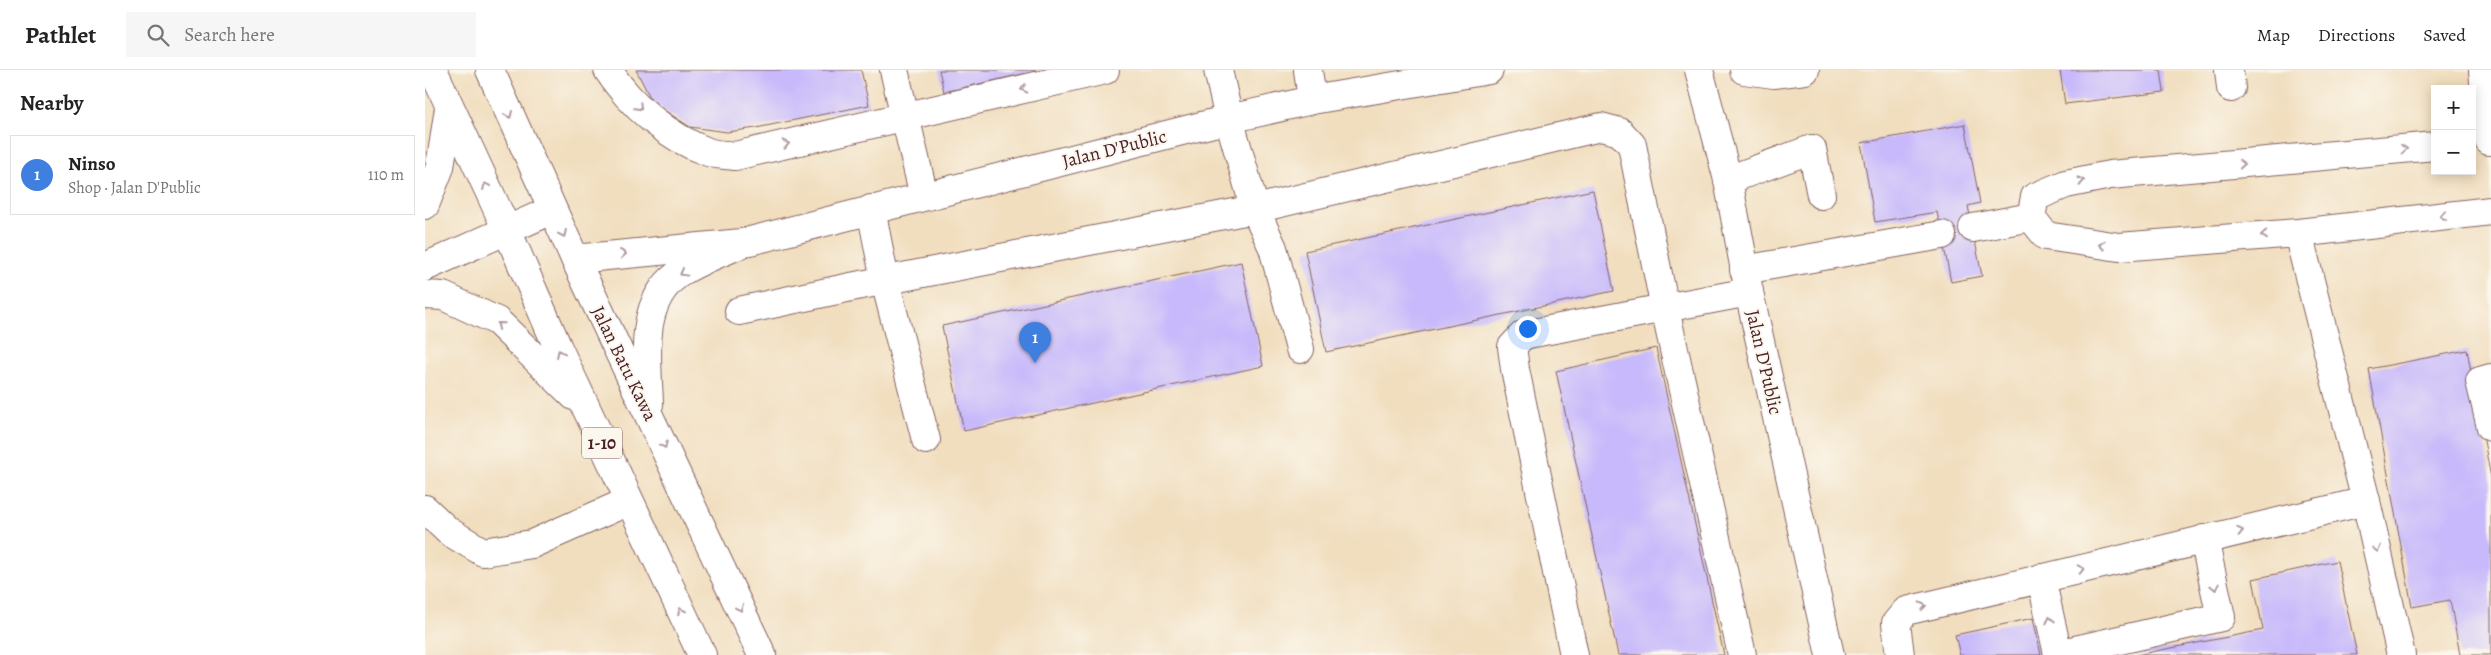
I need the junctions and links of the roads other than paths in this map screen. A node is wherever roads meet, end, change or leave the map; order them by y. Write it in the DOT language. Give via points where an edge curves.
graph roads {
  1 [pos="433,70"];
  2 [pos="490,70"];
  3 [pos="608,70"];
  4 [pos="895,70"];
  5 [pos="1105,70"];
  6 [pos="1218,70"];
  7 [pos="1308,70"];
  8 [pos="1489,70"];
  9 [pos="1699,70"];
  10 [pos="1744,70"];
  11 [pos="1805,70"];
  12 [pos="2486,86"];
  13 [pos="1312,100"];
  14 [pos="449,108"];
  15 [pos="905,116"];
  16 [pos="1229,119"];
  17 [pos="2484,142"];
  18 [pos="2431,146"];
  19 [pos="1728,180"];
  20 [pos="1821,195"];
  21 [pos="924,196"];
  22 [pos="425,205"];
  23 [pos="871,209"];
  24 [pos="1255,209"];
  25 [pos="552,210"];
  26 [pos="2491,211"];
  27 [pos="2031,217"];
  28 [pos="1973,228"];
  29 [pos="507,230"];
  30 [pos="2298,233"];
  31 [pos="1942,235"];
  32 [pos="742,243"];
  33 [pos="575,259"];
  34 [pos="425,267"];
  35 [pos="885,281"];
  36 [pos="1747,281"];
  37 [pos="425,294"];
  38 [pos="1665,309"];
  39 [pos="739,311"];
  40 [pos="1300,349"];
  41 [pos="2491,378"];
  42 [pos="585,407"];
  43 [pos="649,414"];
  44 [pos="2491,427"];
  45 [pos="926,440"];
  46 [pos="629,501"];
  47 [pos="2366,502"];
  48 [pos="425,509"];
  49 [pos="2204,539"];
  50 [pos="2041,578"];
  51 [pos="702,655"];
  52 [pos="762,655"];
  53 [pos="1574,655"];
  54 [pos="1742,655"];
  55 [pos="1830,655"];
  56 [pos="1900,655"];
  57 [pos="2401,655"];
  1 -- 14 [label="main road, 1-10"];
  2 -- 25 [label="main road, Jalan Batu Kawa, one-way"];
  3 -- 15 [label="main road, one-way" via="641,110 678,136 709,152 735,156"];
  4 -- 15 [label="main road"];
  5 -- 15 [label="main road, one-way"];
  6 -- 16 [label="main road"];
  7 -- 13 [label="main road"];
  8 -- 13 [label="main road, Jalan D'Public"];
  9 -- 19 [label="main road, Jalan D'Public"];
  10 -- 11 [label="main road" via="1774,74"];
  12 -- 17 [label="main road"];
  13 -- 16 [label="main road, Jalan D'Public"];
  14 -- 22 [label="main road" via="440,167"];
  29 -- 14 [label="main road, 1-10, one-way"];
  15 -- 21 [label="main road"];
  16 -- 21 [label="main road, Jalan D'Public"];
  16 -- 24 [label="main road"];
  27 -- 18 [label="main road, one-way" via="2035,198 2065,184 2110,175"];
  19 -- 20 [label="main road" via="1812,149"];
  19 -- 36 [label="main road, Jalan D'Public"];
  21 -- 23 [label="main road, Jalan D'Public"];
  23 -- 32 [label="main road, Jalan D'Public"];
  23 -- 35 [label="main road"];
  24 -- 35 [label="main road"];
  24 -- 38 [label="main road" via="1601,127 1620,132 1632,145"];
  24 -- 40 [label="main road" via="1273,248"];
  25 -- 29 [label="main road"];
  25 -- 33 [label="main road, Jalan Batu Kawa, one-way"];
  26 -- 30 [label="main road, one-way"];
  27 -- 28 [label="main road"];
  30 -- 27 [label="main road, one-way" via="2119,247 2046,236"];
  29 -- 34 [label="main road"];
  42 -- 29 [label="main road, 1-10, one-way"];
  30 -- 47 [label="main road"];
  31 -- 36 [label="main road"];
  33 -- 32 [label="main road, one-way"];
  32 -- 43 [label="main road, one-way" via="677,275 656,299 647,330"];
  33 -- 43 [label="main road, Jalan Batu Kawa"];
  35 -- 39 [label="main road"];
  35 -- 45 [label="main road"];
  36 -- 38 [label="main road"];
  36 -- 55 [label="main road, Jalan D'Public"];
  42 -- 37 [label="main road, one-way" via="497,321 443,296"];
  38 -- 53 [label="main road" via="1523,334 1512,347"];
  38 -- 54 [label="main road"];
  41 -- 44 [label="main road" via="2480,381"];
  42 -- 46 [label="main road, 1-10"];
  43 -- 52 [label="main road, Jalan Batu Kawa, one-way"];
  46 -- 48 [label="main road" via="532,544 483,552 448,531"];
  51 -- 46 [label="main road, 1-10, one-way"];
  49 -- 47 [label="main road, one-way"];
  47 -- 57 [label="main road, one-way"];
  50 -- 49 [label="main road, one-way"];
  49 -- 50 [label="main road, one-way" via="2221,617 2058,654"];
  56 -- 50 [label="main road, one-way" via="1896,623 1906,611"];
}
